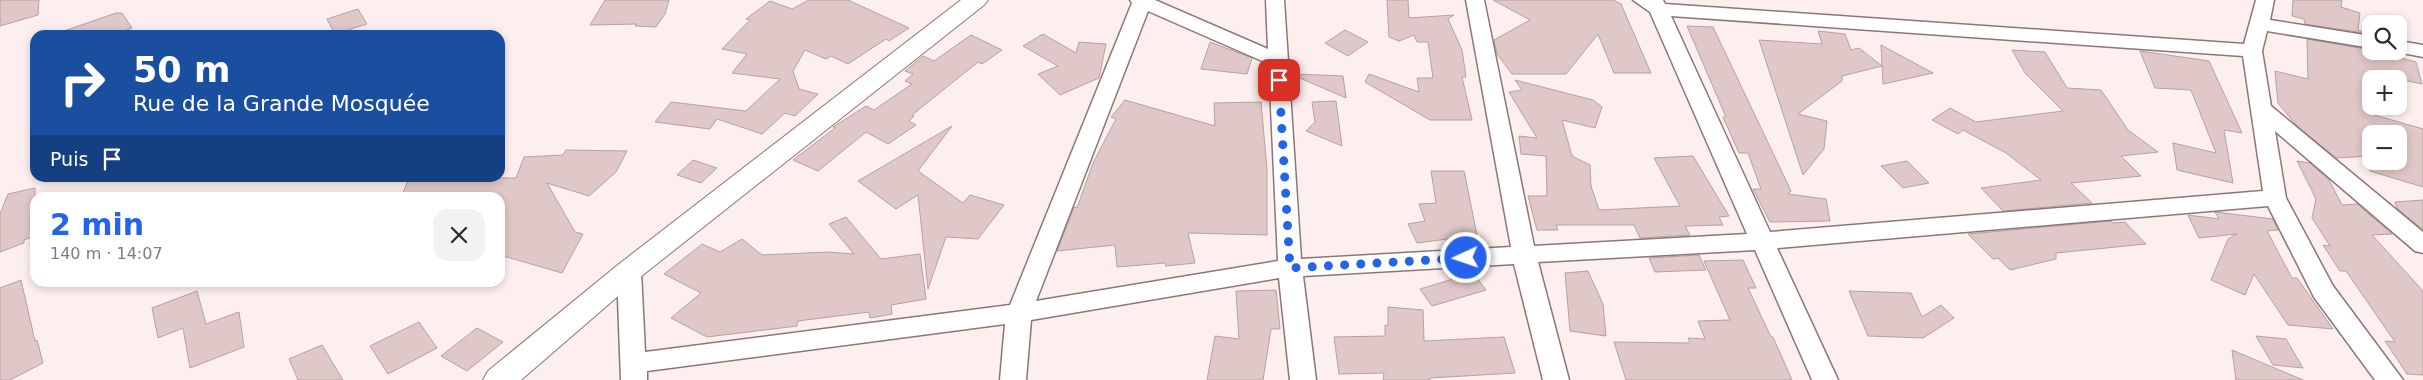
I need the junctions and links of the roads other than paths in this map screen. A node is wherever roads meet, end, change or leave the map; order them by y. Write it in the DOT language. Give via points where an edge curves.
graph roads {
  1 [pos="976,0"];
  2 [pos="1274,0"];
  3 [pos="1475,0"];
  4 [pos="2265,0"];
  5 [pos="1140,1"];
  6 [pos="1651,3"];
  7 [pos="2259,24"];
  8 [pos="2362,41"];
  9 [pos="2407,48"];
  10 [pos="2252,51"];
  11 [pos="2423,51"];
  12 [pos="1278,61"];
  13 [pos="2261,108"];
  14 [pos="2275,198"];
  15 [pos="1763,241"];
  16 [pos="2423,245"];
  17 [pos="1524,254"];
  18 [pos="1290,268"];
  19 [pos="629,272"];
  20 [pos="1019,313"];
  21 [pos="635,372"];
  22 [pos="499,380"];
  23 [pos="1013,380"];
  24 [pos="1303,380"];
  25 [pos="1556,380"];
  26 [pos="1825,380"];
  27 [pos="2390,380"];
  1 -- 19 [label="street"];
  2 -- 12 [label="street"];
  3 -- 17 [label="street"];
  4 -- 7 [label="street"];
  5 -- 12 [label="street"];
  5 -- 20 [label="street"];
  6 -- 10 [label="street"];
  6 -- 15 [label="street"];
  7 -- 8 [label="street"];
  7 -- 10 [label="street"];
  9 -- 11 [label="street"];
  10 -- 13 [label="street"];
  12 -- 18 [label="street"];
  13 -- 14 [label="street"];
  13 -- 16 [label="street"];
  14 -- 15 [label="street"];
  14 -- 27 [label="street" via="2323,291"];
  15 -- 17 [label="street"];
  15 -- 26 [label="street"];
  17 -- 18 [label="street"];
  17 -- 25 [label="street"];
  18 -- 20 [label="street"];
  18 -- 24 [label="street"];
  19 -- 21 [label="street"];
  19 -- 22 [label="street"];
  20 -- 21 [label="street"];
  20 -- 23 [label="street"];
}
